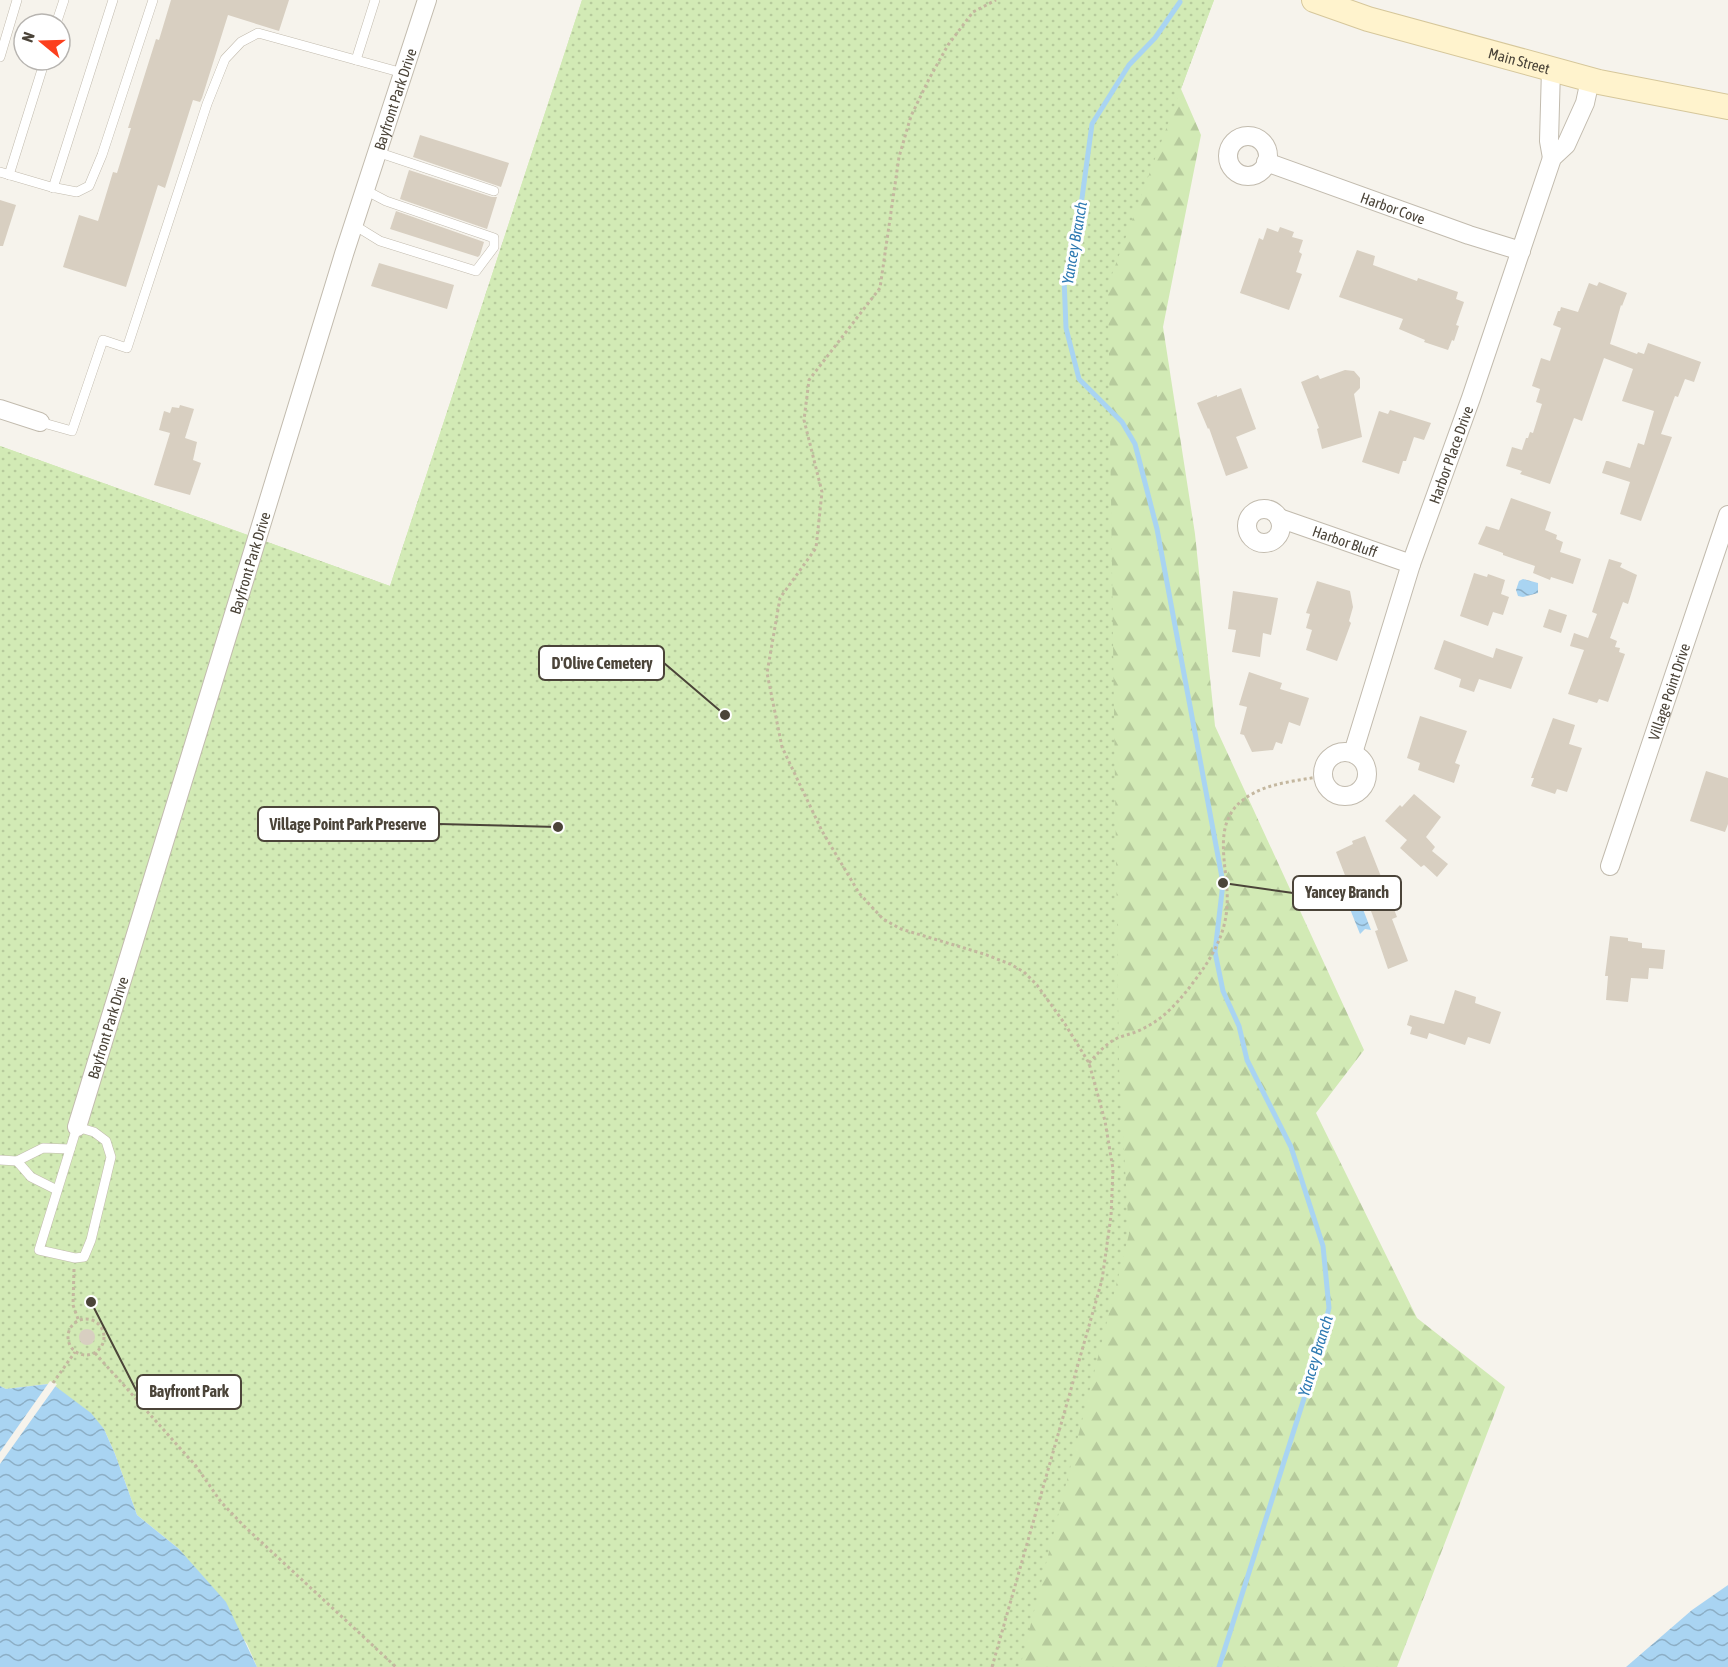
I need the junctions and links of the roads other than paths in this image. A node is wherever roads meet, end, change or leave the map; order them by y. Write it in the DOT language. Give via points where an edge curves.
graph roads {
  1 [pos="17,0"];
  2 [pos="112,0"];
  3 [pos="153,0"];
  4 [pos="375,0"];
  5 [pos="427,0"];
  6 [pos="1314,0"];
  7 [pos="0,57"];
  8 [pos="356,60"];
  9 [pos="1551,69"];
  10 [pos="41,72"];
  11 [pos="403,73"];
  12 [pos="1590,80"];
  13 [pos="1728,107"];
  14 [pos="377,152"];
  15 [pos="1552,158"];
  16 [pos="1266,162"];
  17 [pos="4,173"];
  18 [pos="53,188"];
  19 [pos="365,190"];
  20 [pos="494,191"];
  21 [pos="354,225"];
  22 [pos="1521,251"];
  23 [pos="0,409"];
  24 [pos="40,422"];
  25 [pos="1728,515"];
  26 [pos="1279,518"];
  27 [pos="1411,564"];
  28 [pos="1353,753"];
  29 [pos="1610,866"];
  30 [pos="76,1127"];
  31 [pos="70,1149"];
  32 [pos="0,1160"];
  33 [pos="17,1161"];
  34 [pos="57,1190"];
  1 -- 7 [label="lane"];
  2 -- 18 [label="lane"];
  3 -- 18 [label="lane" via="89,186 76,192"];
  4 -- 8 [label="lane"];
  5 -- 11 [label="street, Bayfront Park Drive"];
  6 -- 9 [label="main road, Main Street" via="1368,19"];
  8 -- 11 [label="lane"];
  8 -- 24 [label="lane" via="258,33 240,42 225,59 127,348 103,340 72,431"];
  9 -- 12 [label="main road, Main Street"];
  9 -- 15 [label="street, Harbor Place Drive"];
  10 -- 17 [label="lane"];
  11 -- 14 [label="street, Bayfront Park Drive"];
  12 -- 13 [label="main road, Main Street"];
  12 -- 15 [label="street, Harbor Place Drive" via="1566,145"];
  14 -- 19 [label="street, Bayfront Park Drive"];
  14 -- 20 [label="lane"];
  15 -- 22 [label="street, Harbor Place Drive"];
  16 -- 22 [label="street, Harbor Cove"];
  17 -- 18 [label="lane"];
  19 -- 21 [label="street, Bayfront Park Drive"];
  19 -- 21 [label="lane" via="494,238 494,247 476,271 380,241"];
  21 -- 30 [label="street, Bayfront Park Drive"];
  22 -- 27 [label="street, Harbor Place Drive"];
  23 -- 24 [label="street"];
  25 -- 29 [label="street, Village Point Drive"];
  26 -- 27 [label="street, Harbor Bluff"];
  27 -- 28 [label="street, Harbor Place Drive"];
  28 -- 28 [label="street" via="1364,762 1365,782 1349,796 1335,794 1322,776 1326,762 1338,752"];
  30 -- 31 [label="lane"];
  30 -- 34 [label="lane" via="94,1132 106,1141 111,1157 84,1257 39,1250"];
  31 -- 33 [label="lane" via="43,1148"];
  31 -- 34 [label="lane"];
  32 -- 33 [label="lane"];
  33 -- 34 [label="lane" via="32,1177"];
}
